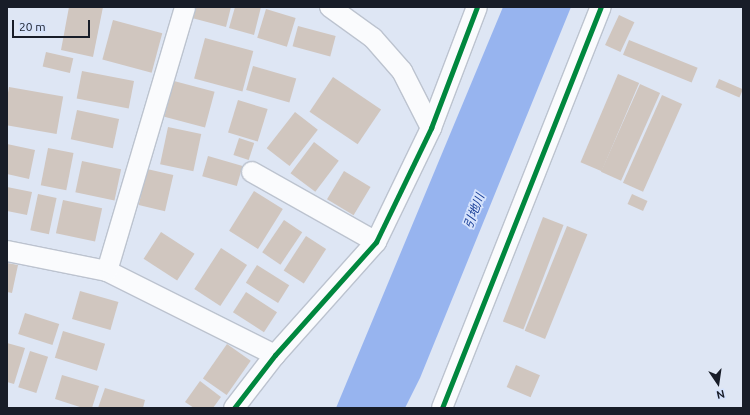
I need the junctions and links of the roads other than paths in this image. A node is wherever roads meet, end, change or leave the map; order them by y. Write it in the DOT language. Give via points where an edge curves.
graph roads {
  1 [pos="185,7"];
  2 [pos="330,7"];
  3 [pos="477,7"];
  4 [pos="601,7"];
  5 [pos="431,128"];
  6 [pos="252,172"];
  7 [pos="376,242"];
  8 [pos="7,251"];
  9 [pos="107,271"];
  10 [pos="275,354"];
  11 [pos="234,408"];
  12 [pos="442,408"];
  1 -- 9 [label="street"];
  2 -- 5 [label="street" via="373,38 402,71"];
  3 -- 5 [label="street"];
  4 -- 12 [label="street"];
  5 -- 7 [label="street"];
  6 -- 7 [label="street"];
  7 -- 10 [label="street"];
  8 -- 9 [label="street"];
  9 -- 10 [label="street"];
  10 -- 11 [label="street"];
}
